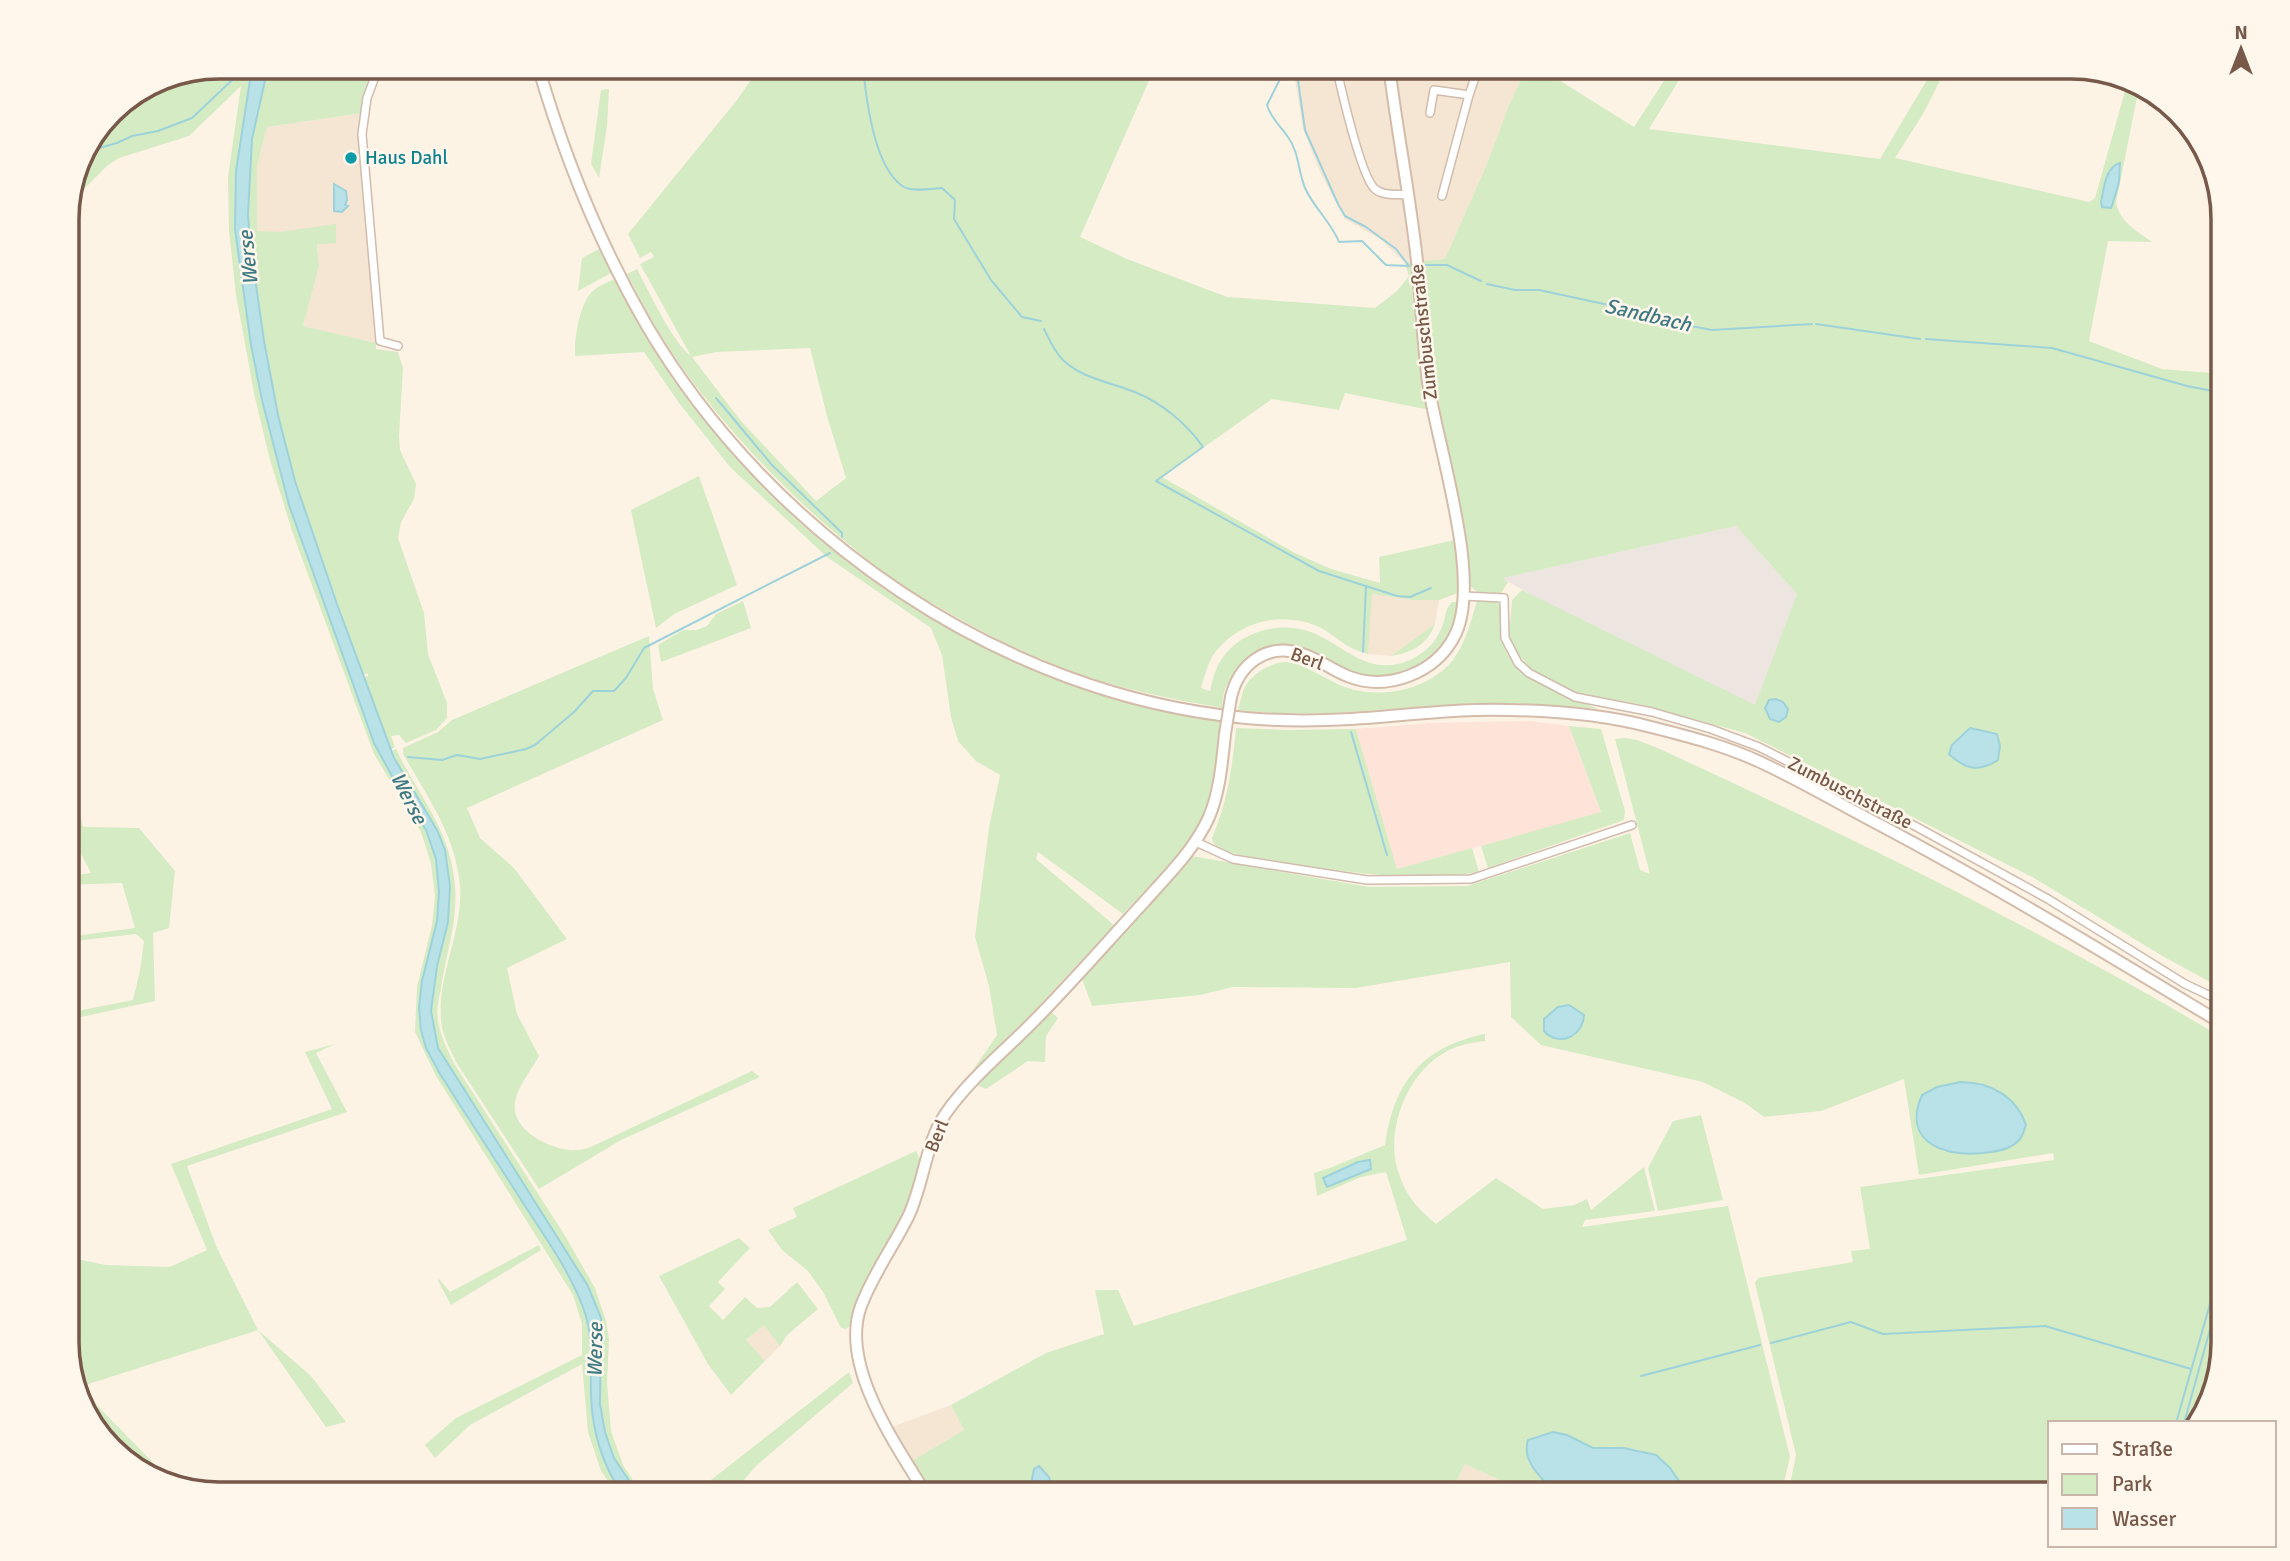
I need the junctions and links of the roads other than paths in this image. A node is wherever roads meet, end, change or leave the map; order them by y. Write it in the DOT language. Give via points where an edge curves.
graph roads {
  1 [pos="374,79"];
  2 [pos="542,79"];
  3 [pos="1339,79"];
  4 [pos="1391,79"];
  5 [pos="1474,79"];
  6 [pos="1469,94"];
  7 [pos="1430,113"];
  8 [pos="1407,195"];
  9 [pos="1442,196"];
  10 [pos="398,346"];
  11 [pos="1464,596"];
  12 [pos="1632,824"];
  13 [pos="1196,842"];
  14 [pos="2211,996"];
  15 [pos="2211,1016"];
  16 [pos="919,1482"];
  1 -- 10 [label="street" via="363,119 380,341"];
  2 -- 15 [label="main road" via="613,261 648,326 698,401 791,504 842,549 946,620 1034,663 1100,687 1215,714 1345,720 1472,710 1565,712 1648,726 1708,743 1756,760 1921,847"];
  3 -- 8 [label="street" via="1371,183 1380,192"];
  4 -- 8 [label="main road, Zumbuschstraße"];
  5 -- 6 [label="street"];
  6 -- 7 [label="street" via="1434,90"];
  6 -- 9 [label="street" via="1447,162"];
  8 -- 11 [label="main road, Zumbuschstraße" via="1428,381 1452,498"];
  11 -- 13 [label="main road, Berl, bridge" via="1461,622 1449,646 1416,673 1370,681 1350,677 1301,653 1278,651 1246,666 1231,697 1216,795"];
  11 -- 14 [label="street, Zumbuschstraße" via="1504,598 1504,638 1529,673 1575,697 1652,712 1759,747 2048,899"];
  12 -- 13 [label="street" via="1471,879 1367,880 1233,859"];
  13 -- 16 [label="main road, Berl" via="1073,980 961,1093 936,1130 908,1216 861,1307 856,1335 862,1376"];
}
